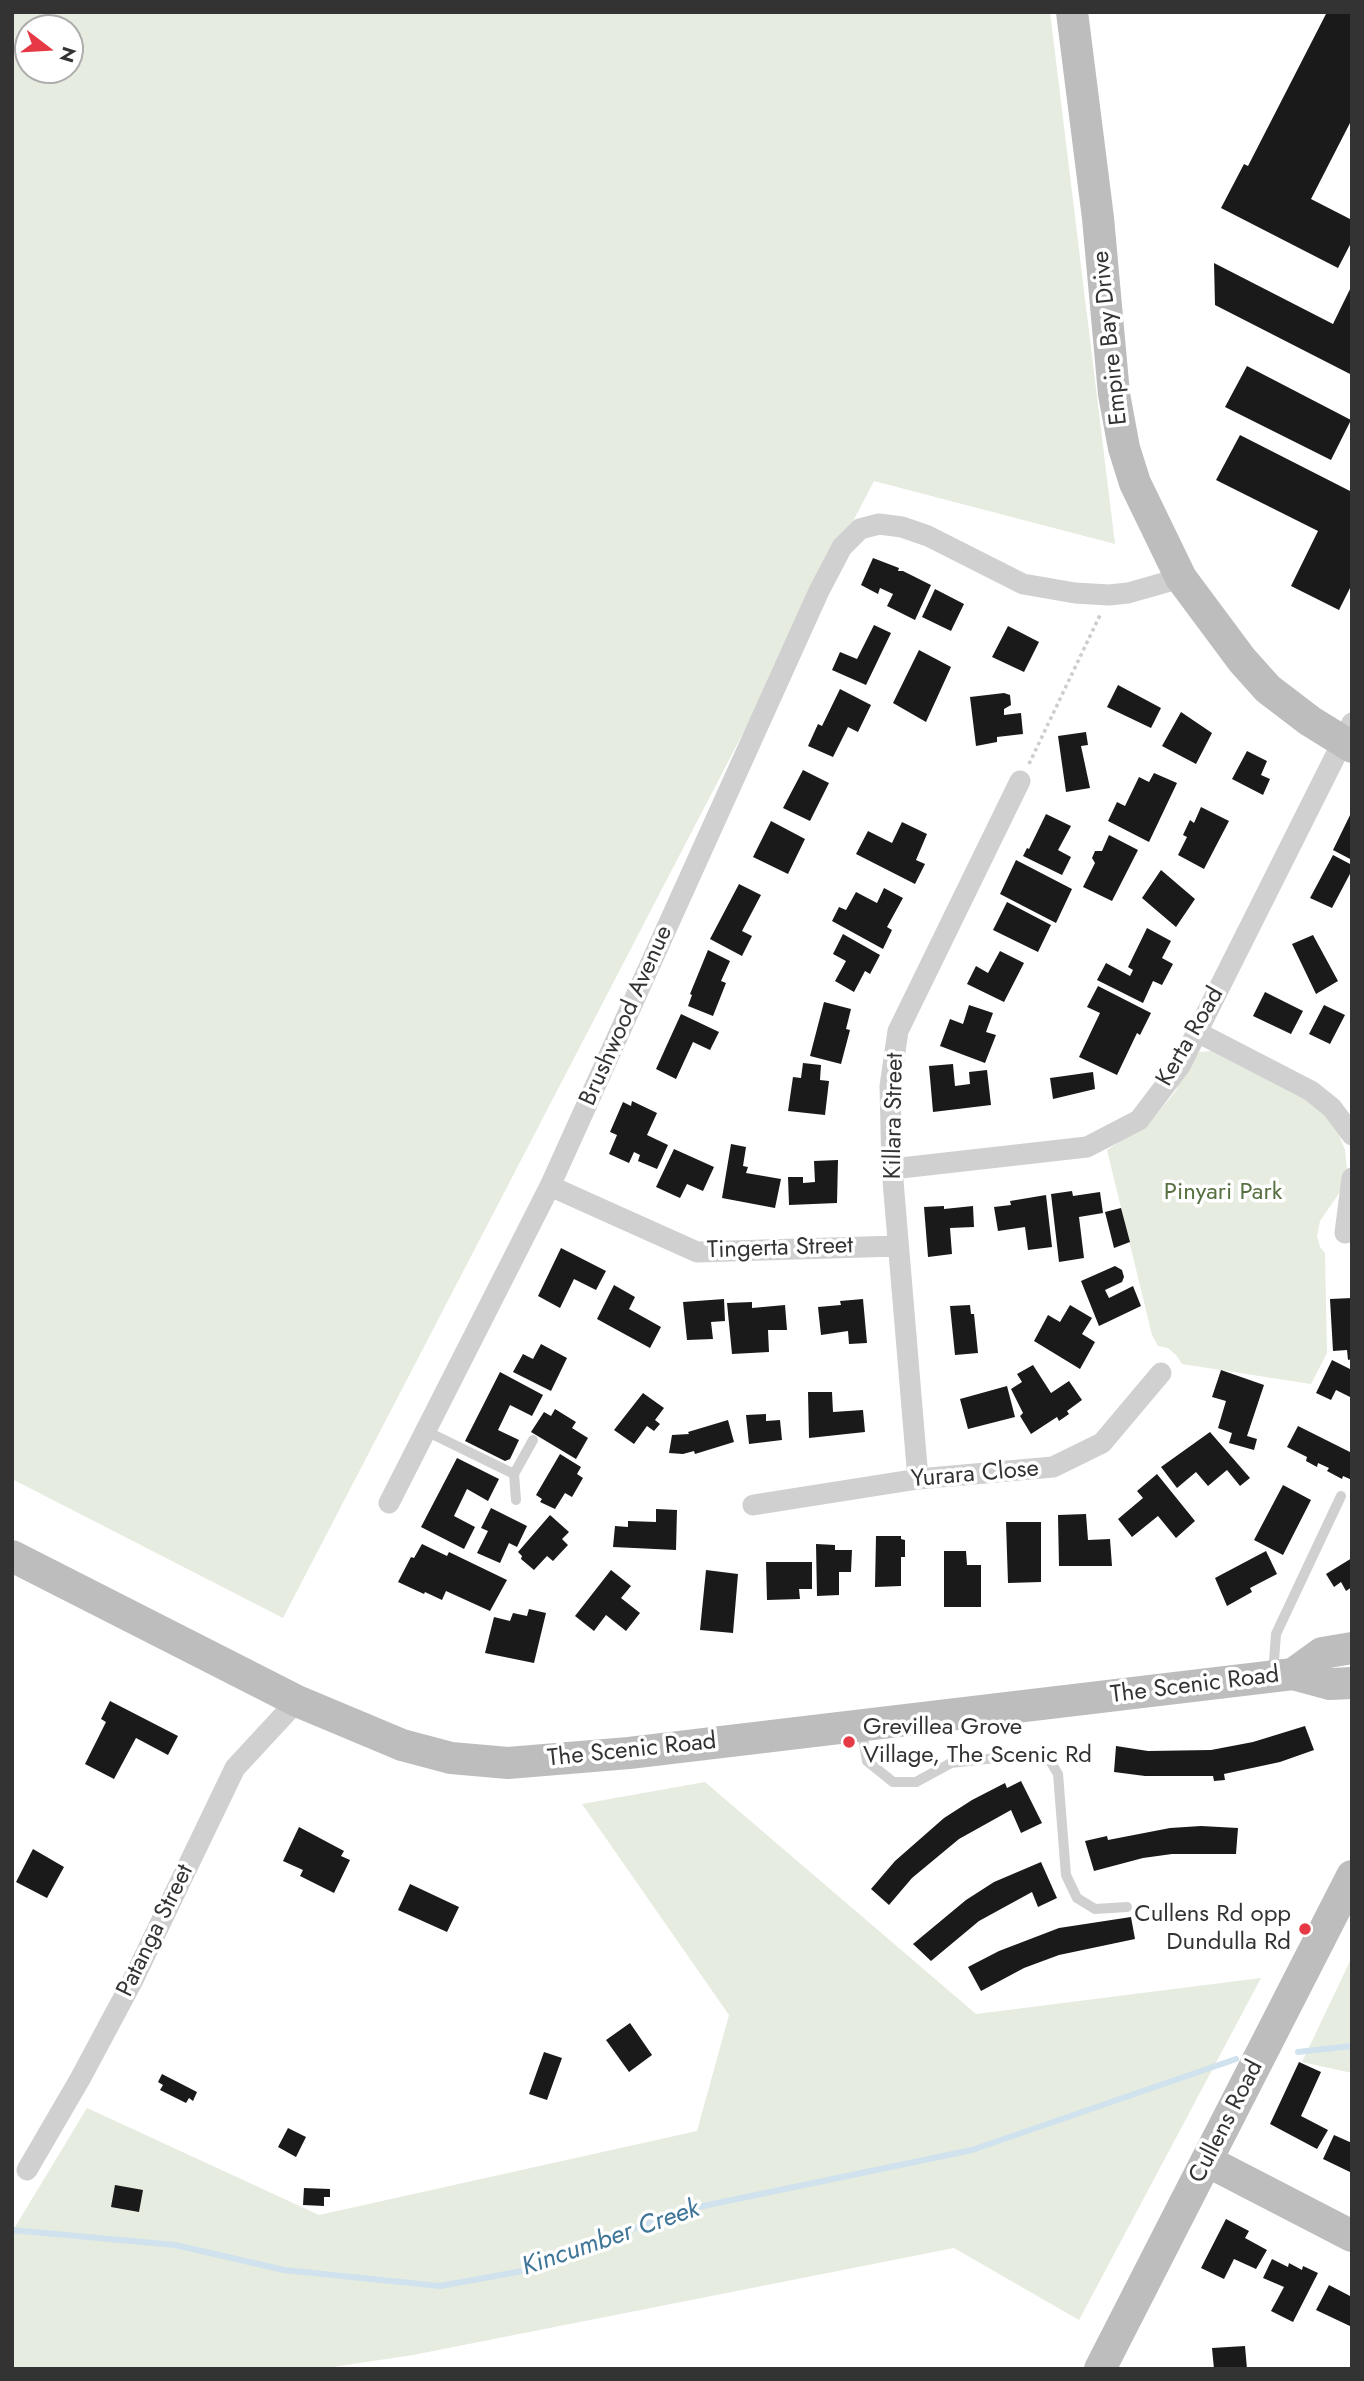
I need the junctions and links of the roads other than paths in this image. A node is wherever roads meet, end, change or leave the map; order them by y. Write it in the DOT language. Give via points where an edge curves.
graph roads {
  1 [pos="1072,12"];
  2 [pos="1181,578"];
  3 [pos="1348,737"];
  4 [pos="1020,781"];
  5 [pos="1197,1032"];
  6 [pos="1352,1135"];
  7 [pos="892,1169"];
  8 [pos="1352,1178"];
  9 [pos="550,1186"];
  10 [pos="1345,1233"];
  11 [pos="898,1245"];
  12 [pos="1160,1373"];
  13 [pos="426,1431"];
  14 [pos="533,1440"];
  15 [pos="514,1474"];
  16 [pos="918,1479"];
  17 [pos="1341,1496"];
  18 [pos="516,1500"];
  19 [pos="389,1503"];
  20 [pos="753,1505"];
  21 [pos="12,1556"];
  22 [pos="1352,1648"];
  23 [pos="1283,1676"];
  24 [pos="1352,1683"];
  25 [pos="297,1701"];
  26 [pos="860,1726"];
  27 [pos="1352,1875"];
  28 [pos="1127,1907"];
  29 [pos="1207,2161"];
  30 [pos="27,2170"];
  31 [pos="1352,2236"];
  32 [pos="1100,2369"];
  1 -- 2 [label="main road, Empire Bay Drive" via="1114,394 1124,448 1135,483"];
  2 -- 3 [label="main road, Empire Bay Drive" via="1269,689"];
  2 -- 9 [label="street, Brushwood Avenue" via="1109,595 1075,593 1023,584 902,527 879,524 860,529 842,547 819,591"];
  3 -- 5 [label="street, Kerta Road"];
  4 -- 7 [label="street, Killara Street" via="898,1031 890,1086"];
  5 -- 6 [label="street" via="1311,1091 1332,1108"];
  5 -- 7 [label="street, Kerta Road" via="1180,1066 1139,1120 1087,1147"];
  7 -- 11 [label="street, Killara Street"];
  8 -- 10 [label="street"];
  9 -- 11 [label="street, Tingerta Street" via="697,1252"];
  9 -- 13 [label="street, Brushwood Avenue"];
  11 -- 16 [label="street, Killara Street"];
  12 -- 16 [label="street, Yurara Close" via="1102,1443 1053,1467"];
  13 -- 15 [label="lane"];
  13 -- 19 [label="street, Brushwood Avenue"];
  14 -- 15 [label="lane"];
  15 -- 18 [label="lane"];
  16 -- 20 [label="street, Yurara Close"];
  17 -- 23 [label="lane" via="1276,1634"];
  21 -- 25 [label="main road, The Scenic Road"];
  22 -- 23 [label="main road, The Scenic Road" via="1322,1653"];
  23 -- 24 [label="main road, The Scenic Road"];
  23 -- 26 [label="main road, The Scenic Road"];
  25 -- 26 [label="main road, The Scenic Road" via="402,1745 451,1758 508,1763"];
  25 -- 30 [label="street, Patanga Street" via="235,1768 133,1980"];
  26 -- 28 [label="lane" via="867,1761 893,1782 916,1782 951,1763 1022,1755 1049,1759 1058,1774 1066,1875 1077,1898 1095,1909"];
  27 -- 29 [label="main road, Cullens Road"];
  29 -- 31 [label="main road"];
  29 -- 32 [label="main road, Cullens Road"];
}
